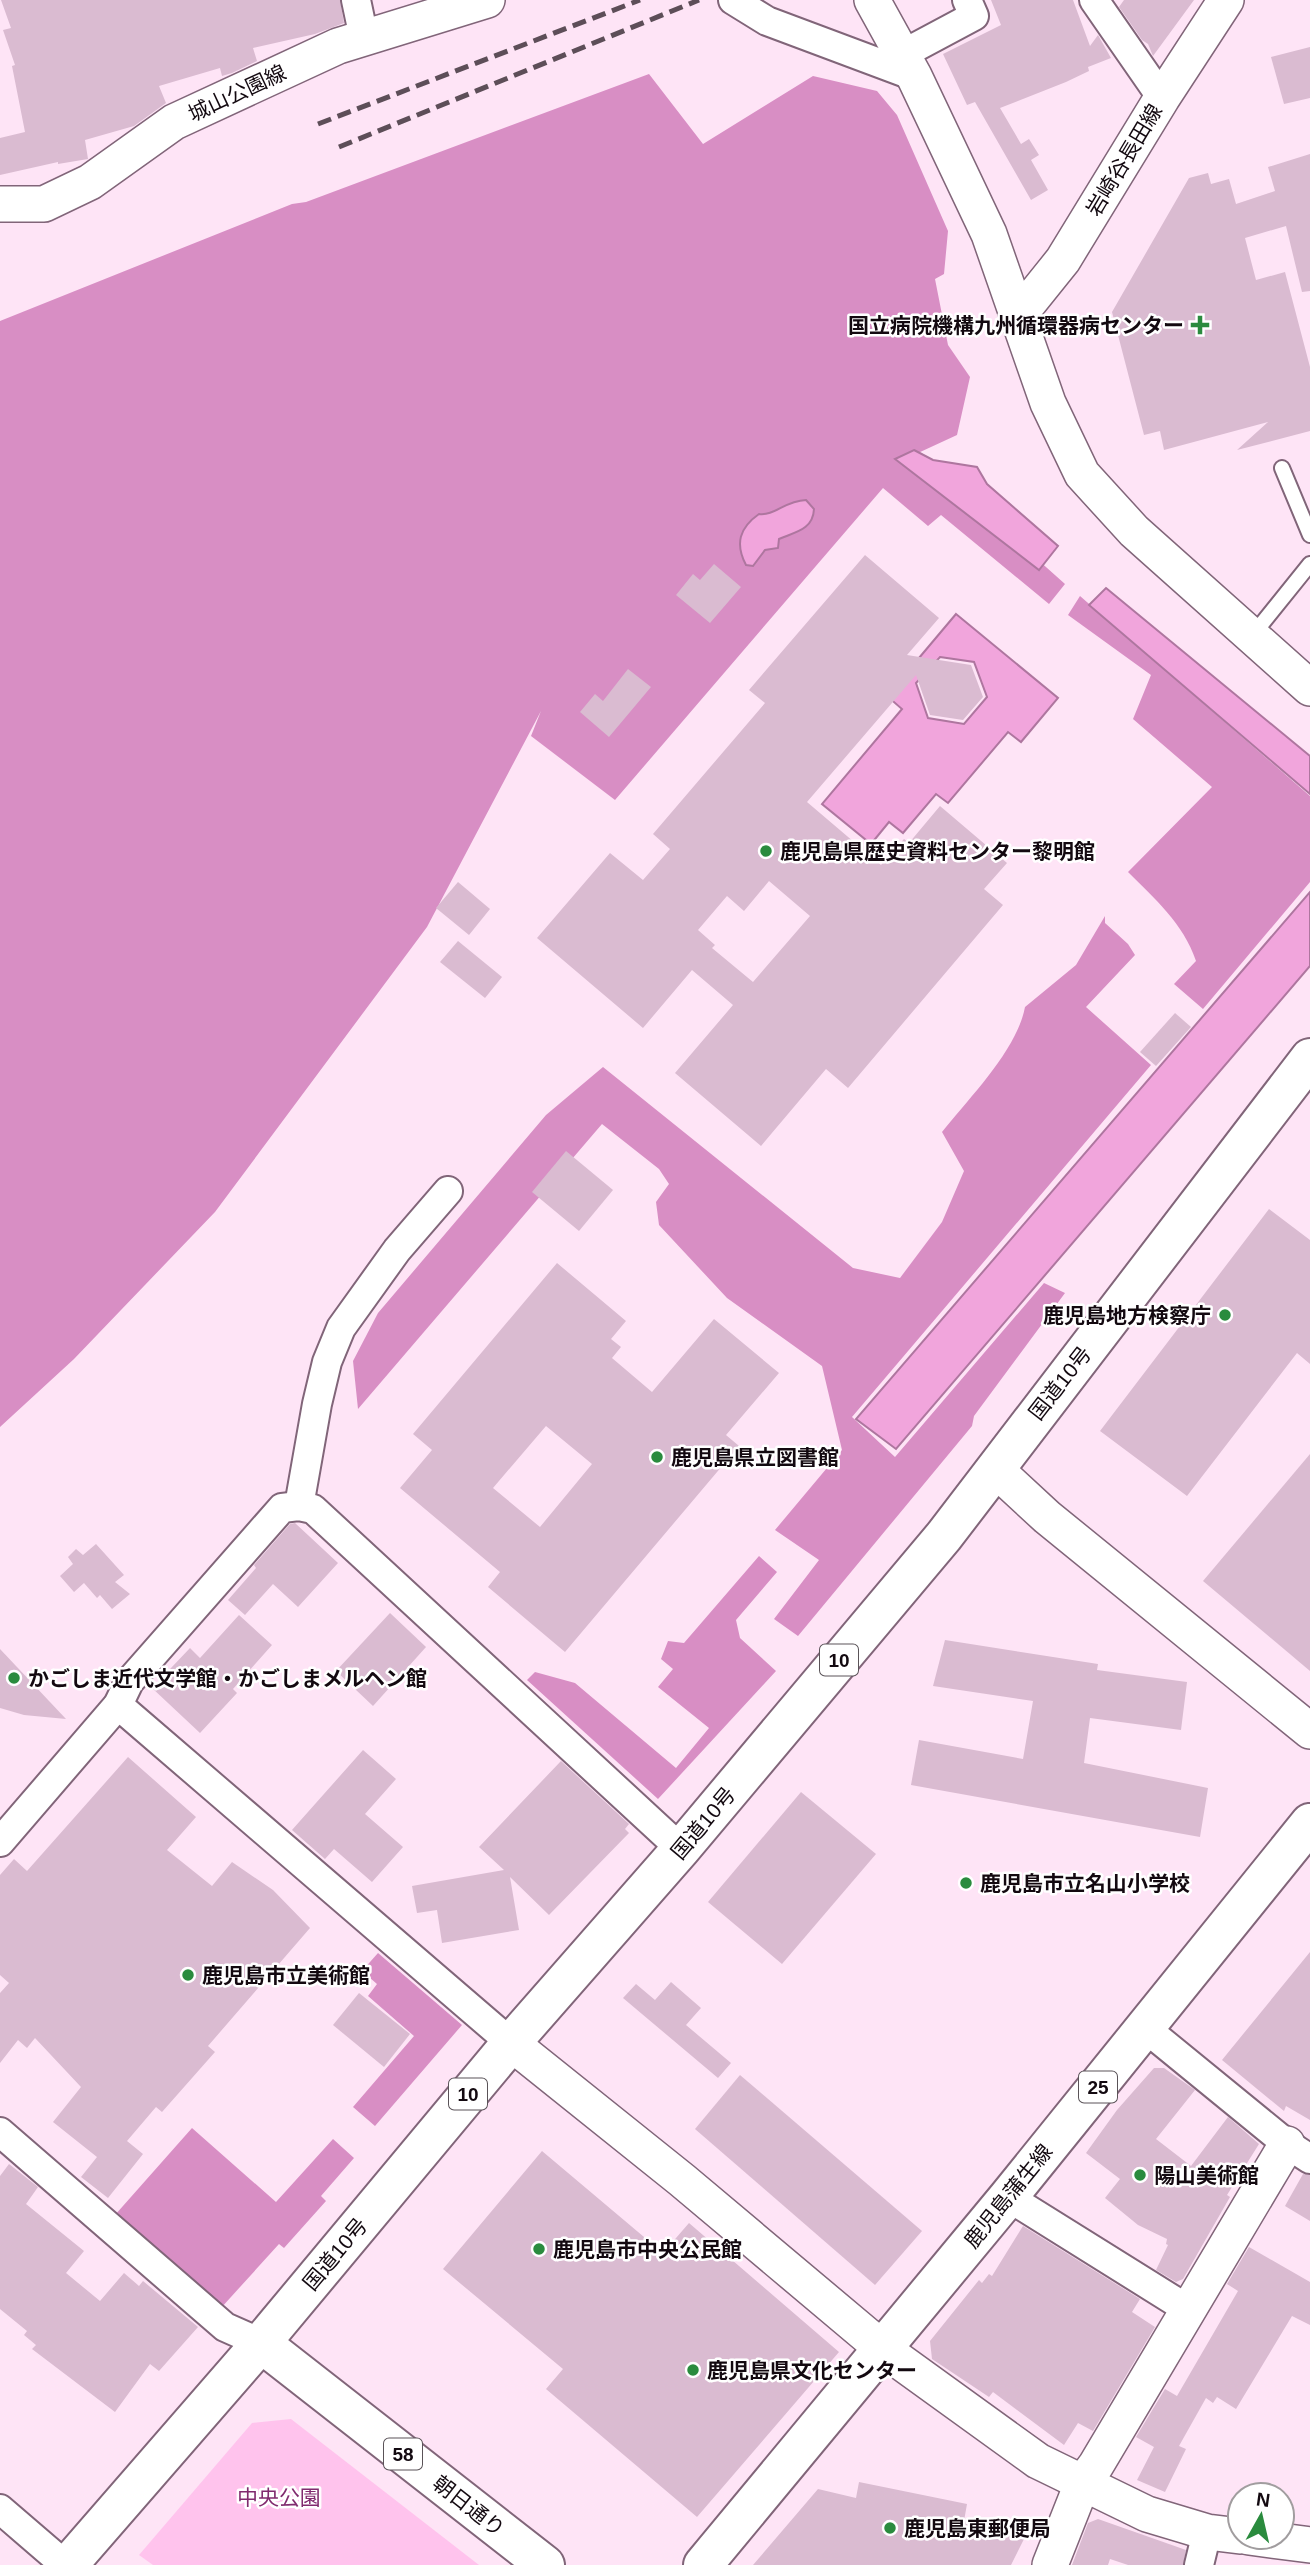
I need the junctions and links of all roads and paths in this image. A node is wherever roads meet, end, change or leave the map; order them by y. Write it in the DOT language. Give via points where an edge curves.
graph roads {
  1 [pos="356,0"];
  2 [pos="486,0"];
  3 [pos="733,0"];
  4 [pos="968,0"];
  5 [pos="1094,0"];
  6 [pos="1226,0"];
  7 [pos="874,3"];
  8 [pos="364,38"];
  9 [pos="908,65"];
  10 [pos="1162,98"];
  11 [pos="0,204"];
  12 [pos="1018,316"];
  13 [pos="1282,468"];
  14 [pos="1310,535"];
  15 [pos="1310,564"];
  16 [pos="1252,636"];
  17 [pos="1310,688"];
  18 [pos="1310,1058"];
  19 [pos="448,1191"];
  20 [pos="995,1469"];
  21 [pos="299,1506"];
  22 [pos="118,1704"];
  23 [pos="1310,1731"];
  24 [pos="1310,1823"];
  25 [pos="0,1842"];
  26 [pos="681,1849"];
  27 [pos="1145,2028"];
  28 [pos="511,2043"];
  29 [pos="0,2132"];
  30 [pos="1298,2152"];
  31 [pos="1008,2197"];
  32 [pos="1189,2309"];
  33 [pos="261,2343"];
  34 [pos="883,2349"];
  35 [pos="1082,2484"];
  36 [pos="0,2509"];
  37 [pos="1224,2534"];
  38 [pos="67,2565"];
  39 [pos="545,2565"];
  40 [pos="703,2565"];
  41 [pos="1050,2565"];
  42 [pos="1199,2565"];
  1 -- 8 [label="street"];
  2 -- 8 [label="street, 城山公園線"];
  3 -- 9 [label="street" via="767,21"];
  4 -- 9 [label="street" via="974,16"];
  5 -- 10 [label="street"];
  6 -- 10 [label="street, 岩崎谷長田線"];
  7 -- 9 [label="street"];
  8 -- 11 [label="street, 城山公園線" via="174,122 90,182 44,204"];
  9 -- 12 [label="street" via="989,234"];
  10 -- 12 [label="street, 岩崎谷長田線" via="1063,260"];
  12 -- 16 [label="street" via="1048,402 1082,474 1134,531"];
  13 -- 14 [label="lane"];
  15 -- 16 [label="lane"];
  16 -- 17 [label="street"];
  18 -- 20 [label="main road, 国道10号 / 10"];
  19 -- 21 [label="street" via="397,1250 341,1328 327,1362"];
  20 -- 23 [label="street" via="1047,1517"];
  20 -- 26 [label="main road, 国道10号 / 10"];
  21 -- 22 [label="street" via="282,1508 129,1682"];
  21 -- 26 [label="street" via="313,1509"];
  22 -- 25 [label="street"];
  22 -- 28 [label="street"];
  24 -- 27 [label="main road, 鹿児島蒲生線 / 25"];
  26 -- 28 [label="main road, 国道10号 / 10"];
  27 -- 30 [label="street"];
  27 -- 31 [label="main road, 鹿児島蒲生線 / 25"];
  28 -- 33 [label="main road, 国道10号 / 10"];
  28 -- 34 [label="street" via="682,2179"];
  29 -- 33 [label="street" via="225,2327"];
  30 -- 32 [label="street"];
  31 -- 32 [label="street"];
  31 -- 34 [label="main road, 鹿児島蒲生線 / 25"];
  32 -- 35 [label="street"];
  33 -- 38 [label="main road, 国道10号 / 10"];
  33 -- 39 [label="main road, 朝日通り / 58"];
  34 -- 35 [label="street" via="1038,2461"];
  34 -- 40 [label="main road, 鹿児島蒲生線 / 25"];
  35 -- 37 [label="street" via="1147,2514"];
  35 -- 41 [label="street"];
  36 -- 38 [label="street"];
  37 -- 42 [label="street"];
}
